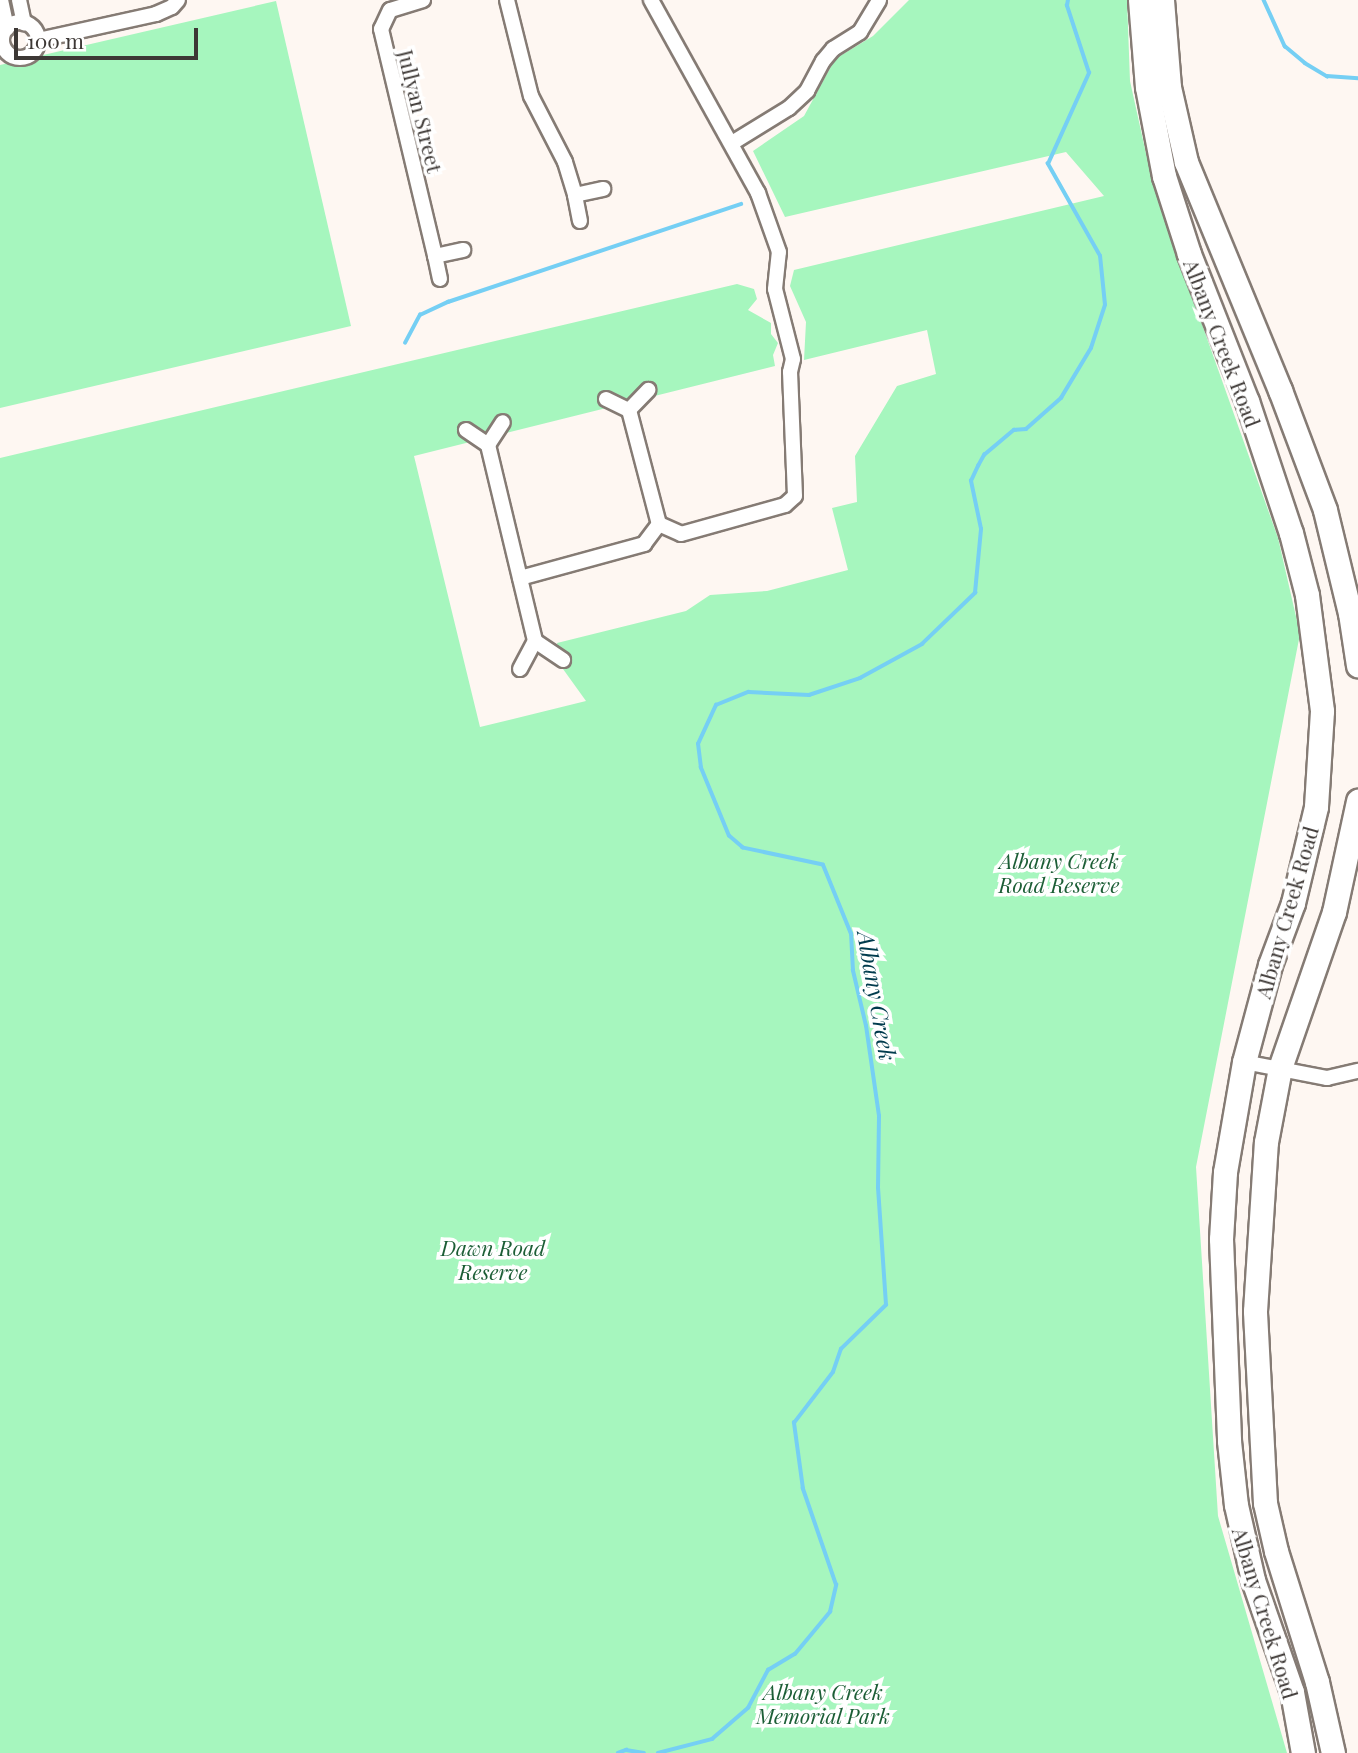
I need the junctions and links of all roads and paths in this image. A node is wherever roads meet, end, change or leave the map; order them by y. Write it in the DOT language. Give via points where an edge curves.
graph roads {
  1 [pos="1,0"];
  2 [pos="19,0"];
  3 [pos="178,0"];
  4 [pos="423,0"];
  5 [pos="507,0"];
  6 [pos="651,0"];
  7 [pos="879,0"];
  8 [pos="1140,0"];
  9 [pos="1162,0"];
  10 [pos="24,23"];
  11 [pos="7,28"];
  12 [pos="38,40"];
  13 [pos="2,48"];
  14 [pos="732,143"];
  15 [pos="603,189"];
  16 [pos="575,195"];
  17 [pos="580,220"];
  18 [pos="463,250"];
  19 [pos="435,256"];
  20 [pos="440,279"];
  21 [pos="648,390"];
  22 [pos="606,399"];
  23 [pos="629,410"];
  24 [pos="503,422"];
  25 [pos="466,430"];
  26 [pos="488,445"];
  27 [pos="659,524"];
  28 [pos="520,578"];
  29 [pos="536,641"];
  30 [pos="563,660"];
  31 [pos="1358,665"];
  32 [pos="520,669"];
  33 [pos="1358,801"];
  34 [pos="1244,1062"];
  35 [pos="1280,1068"];
  36 [pos="1358,1071"];
  37 [pos="1303,1753"];
  38 [pos="1334,1753"];
  1 -- 11 [label="street"];
  2 -- 10 [label="street"];
  3 -- 12 [label="street" via="156,14"];
  4 -- 19 [label="street, Jullyan Street" via="390,10 381,29"];
  5 -- 16 [label="street" via="531,96 565,162"];
  6 -- 14 [label="street"];
  7 -- 14 [label="street" via="860,32 823,61 807,91 789,108"];
  8 -- 34 [label="main road, Albany Creek Road" via="1147,87 1164,176 1291,533 1307,595 1322,711 1320,770 1307,853"];
  9 -- 31 [label="main road, Albany Creek Road" via="1169,87 1186,162 1325,510"];
  10 -- 11 [label="street"];
  10 -- 12 [label="street" via="34,29"];
  11 -- 13 [label="street"];
  12 -- 13 [label="street" via="35,50 21,58"];
  14 -- 27 [label="street" via="758,193 779,252 775,289 793,359 795,496 785,505 681,534"];
  15 -- 16 [label="street"];
  16 -- 17 [label="street"];
  18 -- 19 [label="street"];
  19 -- 20 [label="street, Jullyan Street"];
  21 -- 23 [label="street"];
  22 -- 23 [label="street"];
  23 -- 27 [label="street"];
  24 -- 26 [label="street"];
  25 -- 26 [label="street"];
  26 -- 28 [label="street"];
  27 -- 28 [label="street" via="644,544"];
  28 -- 29 [label="street"];
  29 -- 30 [label="street"];
  29 -- 32 [label="street"];
  33 -- 35 [label="main road, Albany Creek Road" via="1334,912"];
  34 -- 35 [label="street"];
  34 -- 37 [label="main road, Albany Creek Road" via="1225,1172 1221,1239 1229,1441 1242,1543 1292,1692"];
  35 -- 36 [label="street" via="1327,1078"];
  35 -- 38 [label="main road, Albany Creek Road" via="1266,1142 1256,1267 1260,1455 1276,1550"];
}
